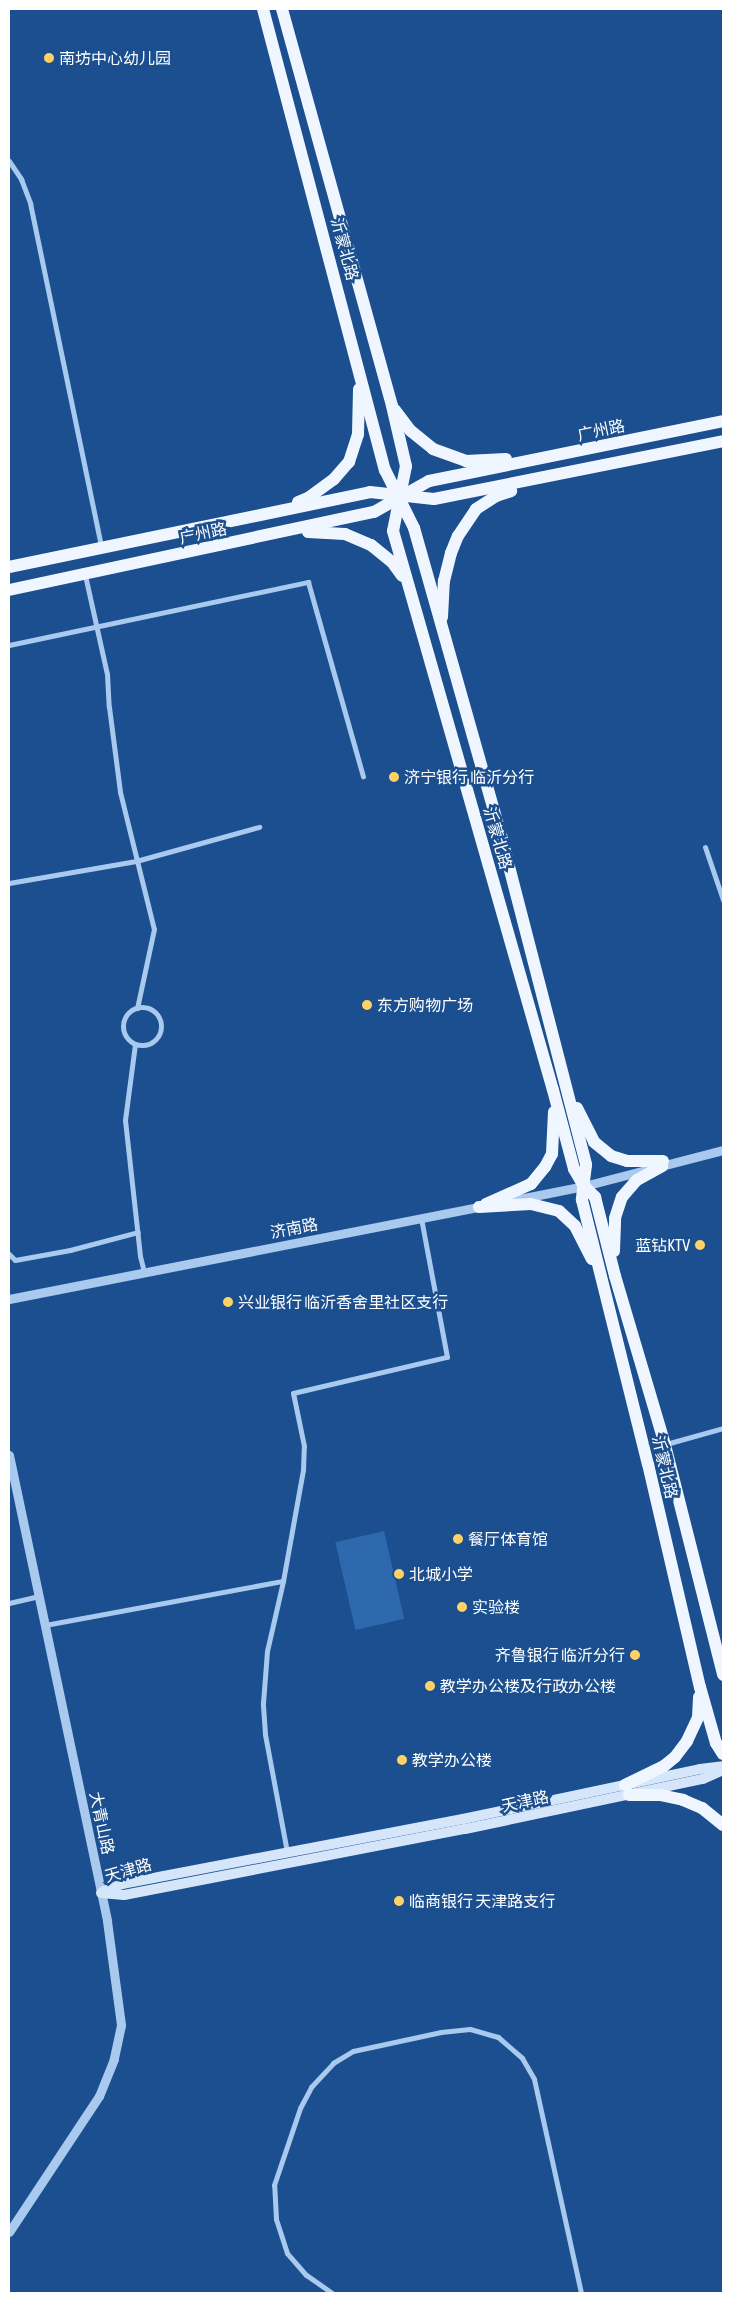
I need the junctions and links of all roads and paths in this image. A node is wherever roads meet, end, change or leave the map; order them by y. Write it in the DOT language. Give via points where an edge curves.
graph roads {
  1 [pos="263,9"];
  2 [pos="282,9"];
  3 [pos="9,161"];
  4 [pos="358,364"];
  5 [pos="392,406"];
  6 [pos="723,421"];
  7 [pos="723,442"];
  8 [pos="539,459"];
  9 [pos="540,479"];
  10 [pos="399,496"];
  11 [pos="257,517"];
  12 [pos="263,536"];
  13 [pos="101,548"];
  14 [pos="9,567"];
  15 [pos="85,575"];
  16 [pos="408,584"];
  17 [pos="9,590"];
  18 [pos="96,625"];
  19 [pos="442,627"];
  20 [pos="9,645"];
  21 [pos="363,776"];
  22 [pos="258,827"];
  23 [pos="705,847"];
  24 [pos="136,861"];
  25 [pos="9,883"];
  26 [pos="723,900"];
  27 [pos="137,1008"];
  28 [pos="135,1044"];
  29 [pos="560,1089"];
  30 [pos="723,1146"];
  31 [pos="723,1150"];
  32 [pos="663,1164"];
  33 [pos="584,1186"];
  34 [pos="479,1206"];
  35 [pos="421,1218"];
  36 [pos="138,1232"];
  37 [pos="9,1254"];
  38 [pos="144,1272"];
  39 [pos="609,1278"];
  40 [pos="9,1299"];
  41 [pos="723,1428"];
  42 [pos="664,1445"];
  43 [pos="9,1455"];
  44 [pos="283,1581"];
  45 [pos="39,1596"];
  46 [pos="9,1604"];
  47 [pos="45,1625"];
  48 [pos="723,1672"];
  49 [pos="700,1687"];
  50 [pos="723,1754"];
  51 [pos="723,1768"];
  52 [pos="627,1790"];
  53 [pos="723,1825"];
  54 [pos="287,1852"];
  55 [pos="101,1892"];
  56 [pos="9,2232"];
  57 [pos="332,2293"];
  58 [pos="581,2293"];
  1 -- 4 [label="main road, 沂蒙北路"];
  2 -- 5 [label="main road, 沂蒙北路"];
  3 -- 13 [label="street" via="22,179 30,203"];
  4 -- 10 [label="main road, 沂蒙北路" via="385,470"];
  4 -- 11 [label="main road" via="358,434 349,462 334,479 308,498"];
  5 -- 8 [label="main road" via="411,431 433,449 466,461"];
  5 -- 10 [label="main road, 沂蒙北路" via="406,466"];
  6 -- 8 [label="main road, 广州路"];
  7 -- 9 [label="main road, 广州路"];
  8 -- 10 [label="main road, 广州路" via="429,481"];
  9 -- 10 [label="main road, 广州路" via="434,499"];
  9 -- 19 [label="main road" via="496,496 476,509 467,522 451,553 444,581"];
  10 -- 11 [label="main road, 广州路" via="370,492"];
  10 -- 12 [label="main road, 广州路" via="374,512"];
  10 -- 16 [label="main road, 沂蒙北路" via="393,531"];
  10 -- 19 [label="main road, 沂蒙北路" via="414,528"];
  11 -- 13 [label="main road, 广州路"];
  12 -- 15 [label="main road, 广州路"];
  12 -- 16 [label="main road" via="318,531 345,534 371,545 392,562"];
  13 -- 14 [label="main road, 广州路"];
  15 -- 17 [label="main road, 广州路"];
  15 -- 18 [label="street"];
  16 -- 29 [label="main road, 沂蒙北路"];
  18 -- 20 [label="street"];
  18 -- 21 [label="street" via="308,582"];
  18 -- 24 [label="street" via="107,674 120,792"];
  19 -- 29 [label="main road, 沂蒙北路" via="504,847"];
  22 -- 24 [label="street"];
  23 -- 26 [label="street"];
  24 -- 25 [label="street"];
  24 -- 27 [label="street" via="154,929"];
  27 -- 28 [label="street" via="126,1016 123,1027 129,1041"];
  27 -- 28 [label="street" via="154,1011 161,1029 153,1042"];
  28 -- 36 [label="street" via="125,1120"];
  29 -- 32 [label="main road" via="594,1142 611,1156 627,1161"];
  29 -- 33 [label="main road, 沂蒙北路" via="586,1166"];
  29 -- 34 [label="main road" via="552,1154 545,1167 531,1184"];
  30 -- 32 [label="street, 济南路"];
  31 -- 32 [label="street, 济南路"];
  32 -- 33 [label="street, 济南路" via="611,1175"];
  32 -- 39 [label="main road" via="637,1180 622,1197 615,1218"];
  33 -- 34 [label="street, 济南路"];
  33 -- 39 [label="main road, 沂蒙北路" via="582,1200"];
  34 -- 35 [label="street, 济南路"];
  34 -- 39 [label="main road" via="531,1204 559,1211 575,1226"];
  35 -- 38 [label="street, 济南路"];
  35 -- 44 [label="street" via="447,1357 293,1393 304,1446 303,1470"];
  36 -- 37 [label="street" via="15,1260"];
  36 -- 38 [label="street"];
  38 -- 40 [label="street, 济南路"];
  39 -- 42 [label="main road, 沂蒙北路"];
  39 -- 49 [label="main road, 沂蒙北路"];
  41 -- 42 [label="street"];
  42 -- 48 [label="main road, 沂蒙北路"];
  43 -- 45 [label="street, 大青山路"];
  44 -- 47 [label="street"];
  44 -- 54 [label="street" via="266,1652 263,1703 266,1742"];
  45 -- 46 [label="street"];
  45 -- 47 [label="street, 大青山路"];
  47 -- 55 [label="street, 大青山路"];
  49 -- 50 [label="main road, 沂蒙北路" via="716,1743"];
  49 -- 52 [label="main road" via="698,1717 675,1758"];
  51 -- 52 [label="main road, 天津路" via="703,1779"];
  52 -- 53 [label="main road" via="684,1800 702,1808"];
  52 -- 54 [label="main road, 天津路"];
  52 -- 55 [label="main road, 天津路" via="465,1829 124,1895"];
  54 -- 55 [label="main road, 天津路" via="122,1884"];
  55 -- 56 [label="street, 大青山路" via="121,2025 114,2059 98,2096"];
  57 -- 58 [label="street" via="306,2274 287,2253 276,2219 274,2185 300,2108 311,2087 333,2063 353,2051 470,2029 498,2037 522,2058 534,2079"];
}
